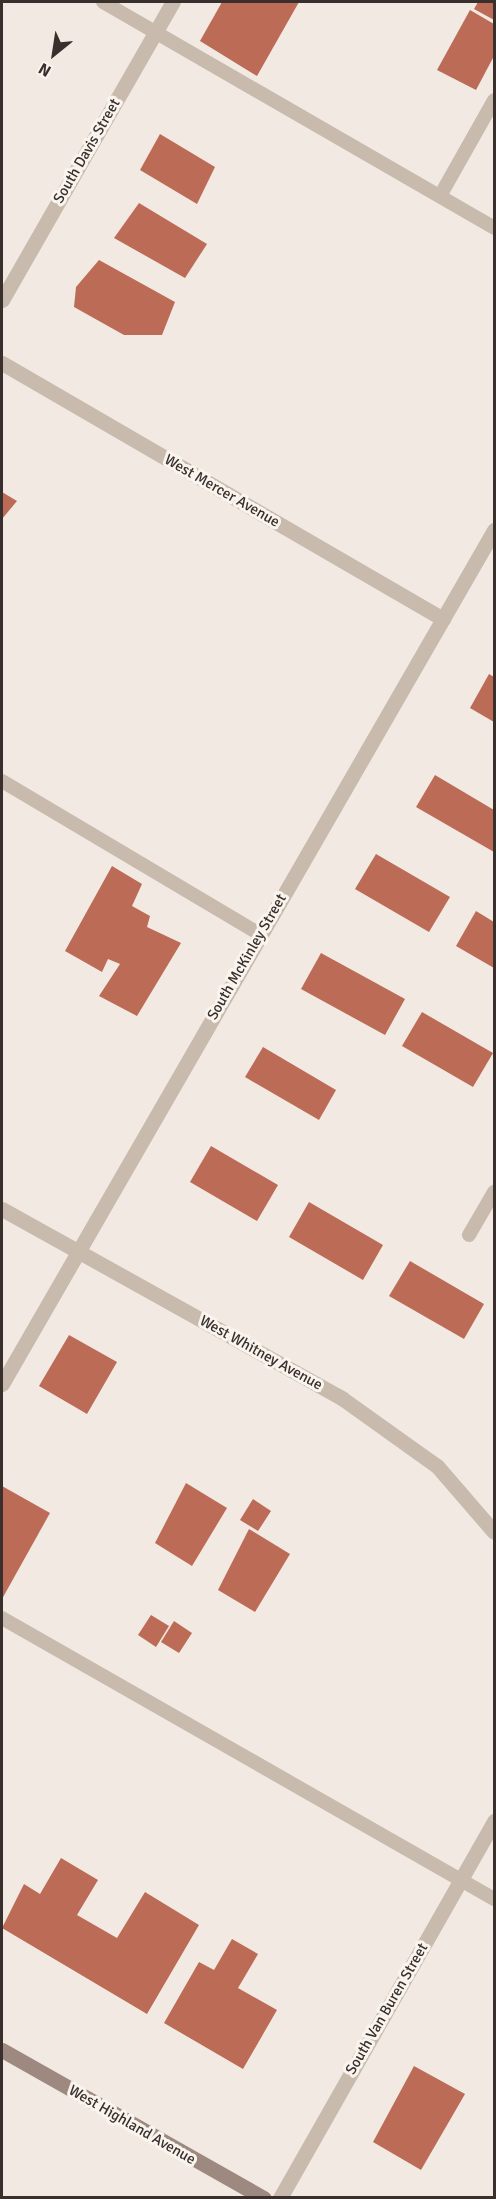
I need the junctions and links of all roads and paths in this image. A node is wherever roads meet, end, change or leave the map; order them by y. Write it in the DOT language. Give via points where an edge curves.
graph roads {
  1 [pos="103,2"];
  2 [pos="173,2"];
  3 [pos="156,32"];
  4 [pos="495,100"];
  5 [pos="440,196"];
  6 [pos="495,228"];
  7 [pos="2,300"];
  8 [pos="2,363"];
  9 [pos="495,530"];
  10 [pos="442,619"];
  11 [pos="2,781"];
  12 [pos="260,934"];
  13 [pos="495,1192"];
  14 [pos="2,1209"];
  15 [pos="469,1235"];
  16 [pos="77,1254"];
  17 [pos="2,1384"];
  18 [pos="495,1532"];
  19 [pos="2,1618"];
  20 [pos="495,1821"];
  21 [pos="461,1879"];
  22 [pos="495,1899"];
  23 [pos="2,2050"];
  24 [pos="264,2198"];
  25 [pos="280,2198"];
  1 -- 3 [label="lane"];
  2 -- 3 [label="street, South Davis Street"];
  3 -- 5 [label="lane"];
  3 -- 7 [label="street, South Davis Street"];
  4 -- 5 [label="lane"];
  5 -- 6 [label="lane"];
  8 -- 10 [label="street, West Mercer Avenue"];
  9 -- 10 [label="street, South McKinley Street"];
  10 -- 12 [label="street, South McKinley Street"];
  11 -- 12 [label="lane"];
  12 -- 16 [label="street, South McKinley Street"];
  13 -- 15 [label="lane"];
  14 -- 16 [label="street, West Whitney Avenue"];
  16 -- 17 [label="street, South McKinley Street"];
  16 -- 18 [label="street, West Whitney Avenue" via="343,1399 406,1440 437,1466"];
  19 -- 21 [label="lane"];
  20 -- 21 [label="street, South Van Buren Street"];
  21 -- 22 [label="lane"];
  21 -- 25 [label="street, South Van Buren Street"];
  23 -- 24 [label="street, West Highland Avenue"];
}
